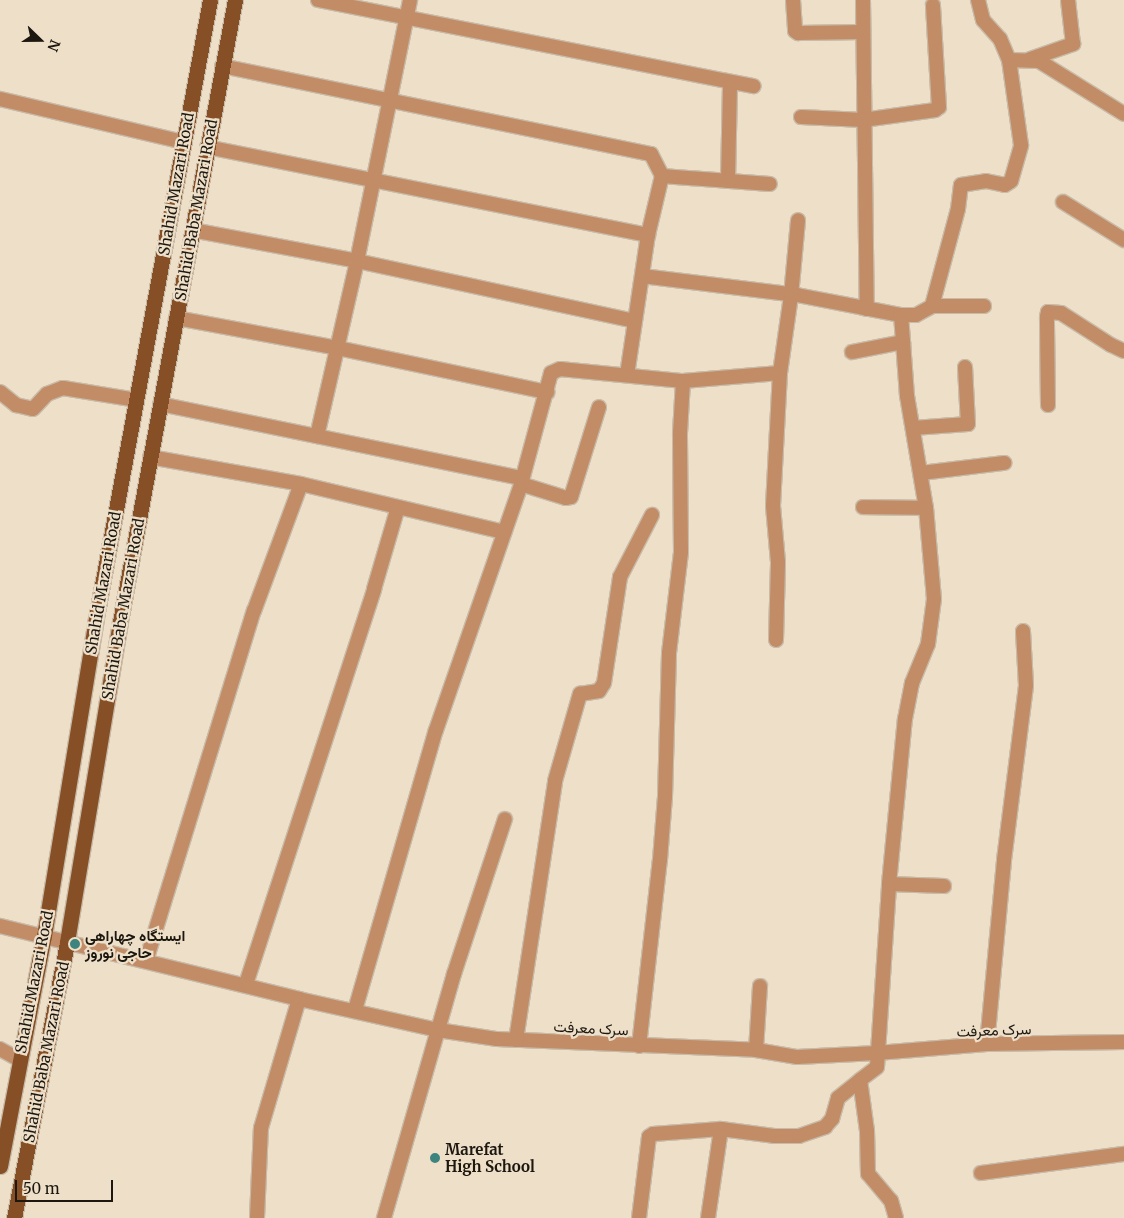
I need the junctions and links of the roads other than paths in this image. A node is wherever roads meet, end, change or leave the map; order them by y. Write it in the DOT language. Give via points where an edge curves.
graph roads {
  1 [pos="210,0"];
  2 [pos="235,0"];
  3 [pos="318,0"];
  4 [pos="410,0"];
  5 [pos="793,0"];
  6 [pos="863,0"];
  7 [pos="978,0"];
  8 [pos="1068,0"];
  9 [pos="933,5"];
  10 [pos="406,16"];
  11 [pos="863,32"];
  12 [pos="1009,60"];
  13 [pos="1029,60"];
  14 [pos="222,66"];
  15 [pos="730,83"];
  16 [pos="754,86"];
  17 [pos="0,98"];
  18 [pos="388,101"];
  19 [pos="1124,114"];
  20 [pos="801,117"];
  21 [pos="863,120"];
  22 [pos="184,142"];
  23 [pos="207,147"];
  24 [pos="662,176"];
  25 [pos="372,180"];
  26 [pos="728,182"];
  27 [pos="770,184"];
  28 [pos="1062,202"];
  29 [pos="798,220"];
  30 [pos="192,230"];
  31 [pos="648,235"];
  32 [pos="1124,240"];
  33 [pos="357,262"];
  34 [pos="642,276"];
  35 [pos="791,296"];
  36 [pos="932,306"];
  37 [pos="984,306"];
  38 [pos="867,309"];
  39 [pos="901,315"];
  40 [pos="176,318"];
  41 [pos="635,321"];
  42 [pos="903,342"];
  43 [pos="338,348"];
  44 [pos="1124,351"];
  45 [pos="852,352"];
  46 [pos="965,367"];
  47 [pos="780,373"];
  48 [pos="627,375"];
  49 [pos="683,381"];
  50 [pos="0,392"];
  51 [pos="547,392"];
  52 [pos="136,400"];
  53 [pos="160,404"];
  54 [pos="1048,405"];
  55 [pos="599,407"];
  56 [pos="913,428"];
  57 [pos="317,436"];
  58 [pos="150,457"];
  59 [pos="1004,463"];
  60 [pos="920,472"];
  61 [pos="522,481"];
  62 [pos="302,484"];
  63 [pos="398,507"];
  64 [pos="863,507"];
  65 [pos="926,508"];
  66 [pos="652,515"];
  67 [pos="504,532"];
  68 [pos="1023,631"];
  69 [pos="776,640"];
  70 [pos="505,819"];
  71 [pos="889,884"];
  72 [pos="944,886"];
  73 [pos="0,926"];
  74 [pos="44,936"];
  75 [pos="67,942"];
  76 [pos="146,961"];
  77 [pos="246,984"];
  78 [pos="760,986"];
  79 [pos="299,998"];
  80 [pos="355,1010"];
  81 [pos="438,1030"];
  82 [pos="516,1040"];
  83 [pos="1124,1042"];
  84 [pos="986,1044"];
  85 [pos="639,1046"];
  86 [pos="0,1049"];
  87 [pos="756,1050"];
  88 [pos="877,1053"];
  89 [pos="20,1060"];
  90 [pos="860,1080"];
  91 [pos="721,1129"];
  92 [pos="1124,1154"];
  93 [pos="0,1166"];
  94 [pos="981,1174"];
  95 [pos="14,1218"];
  96 [pos="257,1218"];
  97 [pos="384,1218"];
  98 [pos="640,1218"];
  99 [pos="708,1218"];
  100 [pos="896,1218"];
  1 -- 22 [label="main road, Shahid Mazari Road"];
  2 -- 14 [label="main road, Shahid Baba Mazari Road"];
  3 -- 10 [label="street"];
  4 -- 10 [label="street"];
  5 -- 11 [label="street" via="795,31 798,33"];
  6 -- 11 [label="street"];
  7 -- 12 [label="street" via="983,20 1000,39"];
  8 -- 13 [label="street" via="1072,44"];
  9 -- 21 [label="street" via="939,107"];
  10 -- 15 [label="street"];
  10 -- 18 [label="street"];
  11 -- 21 [label="street"];
  12 -- 13 [label="street"];
  12 -- 36 [label="street" via="1021,144 1014,174 1005,185 986,181 961,185 956,218"];
  13 -- 19 [label="street" via="1039,61"];
  14 -- 18 [label="street"];
  14 -- 23 [label="main road, Shahid Baba Mazari Road"];
  15 -- 16 [label="street"];
  15 -- 26 [label="street"];
  17 -- 22 [label="street"];
  18 -- 24 [label="street" via="651,154"];
  18 -- 25 [label="street"];
  20 -- 21 [label="street"];
  21 -- 38 [label="street"];
  22 -- 52 [label="main road, Shahid Mazari Road"];
  23 -- 25 [label="street"];
  23 -- 30 [label="main road, Shahid Baba Mazari Road"];
  24 -- 26 [label="street"];
  24 -- 31 [label="street"];
  25 -- 31 [label="street"];
  25 -- 33 [label="street"];
  26 -- 27 [label="street"];
  28 -- 32 [label="street"];
  29 -- 35 [label="street"];
  30 -- 33 [label="street"];
  30 -- 40 [label="main road, Shahid Baba Mazari Road"];
  31 -- 34 [label="street"];
  33 -- 41 [label="street"];
  33 -- 43 [label="street"];
  34 -- 35 [label="street"];
  34 -- 41 [label="street"];
  35 -- 38 [label="street"];
  35 -- 47 [label="street"];
  36 -- 37 [label="street"];
  36 -- 39 [label="street" via="916,315"];
  38 -- 39 [label="street"];
  39 -- 42 [label="street"];
  40 -- 43 [label="street"];
  40 -- 53 [label="main road, Shahid Baba Mazari Road"];
  41 -- 48 [label="street"];
  42 -- 45 [label="street"];
  42 -- 56 [label="street"];
  43 -- 51 [label="street"];
  43 -- 57 [label="street"];
  44 -- 54 [label="street" via="1061,313 1048,312"];
  46 -- 56 [label="street" via="968,424"];
  47 -- 49 [label="street"];
  47 -- 69 [label="street" via="773,506 778,562"];
  48 -- 49 [label="street"];
  48 -- 51 [label="street" via="560,368 551,372"];
  49 -- 85 [label="street" via="681,552 669,653 665,797"];
  50 -- 52 [label="street" via="16,406 34,409 47,394 63,388"];
  51 -- 61 [label="street"];
  52 -- 74 [label="main road, Shahid Mazari Road" via="96,618"];
  53 -- 57 [label="street"];
  53 -- 58 [label="main road, Shahid Baba Mazari Road"];
  55 -- 61 [label="street" via="573,495 566,498"];
  56 -- 60 [label="street"];
  57 -- 61 [label="street"];
  58 -- 62 [label="street"];
  58 -- 75 [label="main road, Shahid Baba Mazari Road"];
  59 -- 60 [label="street"];
  60 -- 65 [label="street"];
  61 -- 67 [label="street"];
  62 -- 63 [label="street"];
  62 -- 76 [label="street" via="254,612"];
  63 -- 67 [label="street"];
  63 -- 77 [label="street"];
  64 -- 65 [label="street"];
  65 -- 71 [label="street" via="934,599 928,644 912,683 905,719"];
  66 -- 82 [label="street" via="620,577 604,683 600,691 580,694 555,781"];
  67 -- 80 [label="street" via="436,730"];
  68 -- 84 [label="street" via="1026,685"];
  70 -- 81 [label="street"];
  71 -- 72 [label="street"];
  71 -- 88 [label="street"];
  73 -- 74 [label="street, سرک معرفت"];
  74 -- 75 [label="street, سرک معرفت"];
  74 -- 89 [label="main road, Shahid Mazari Road"];
  75 -- 76 [label="street, سرک معرفت"];
  75 -- 95 [label="main road, Shahid Baba Mazari Road"];
  76 -- 77 [label="street, سرک معرفت"];
  77 -- 79 [label="street, سرک معرفت"];
  78 -- 87 [label="street"];
  79 -- 80 [label="street, سرک معرفت"];
  79 -- 96 [label="street" via="261,1128"];
  80 -- 81 [label="street, سرک معرفت"];
  81 -- 82 [label="street, سرک معرفت"];
  81 -- 97 [label="street"];
  82 -- 85 [label="street, سرک معرفت"];
  83 -- 84 [label="street, سرک معرفت"];
  84 -- 88 [label="street, سرک معرفت"];
  85 -- 87 [label="street, سرک معرفت"];
  86 -- 89 [label="street"];
  87 -- 88 [label="street, سرک معرفت" via="797,1057"];
  88 -- 90 [label="street" via="877,1067"];
  89 -- 93 [label="main road, Shahid Mazari Road"];
  90 -- 91 [label="street" via="838,1098 832,1119 825,1127 808,1134 774,1136"];
  90 -- 100 [label="street" via="868,1174 891,1201"];
  91 -- 98 [label="street" via="653,1134 649,1137"];
  91 -- 99 [label="street"];
  92 -- 94 [label="street"];
}
